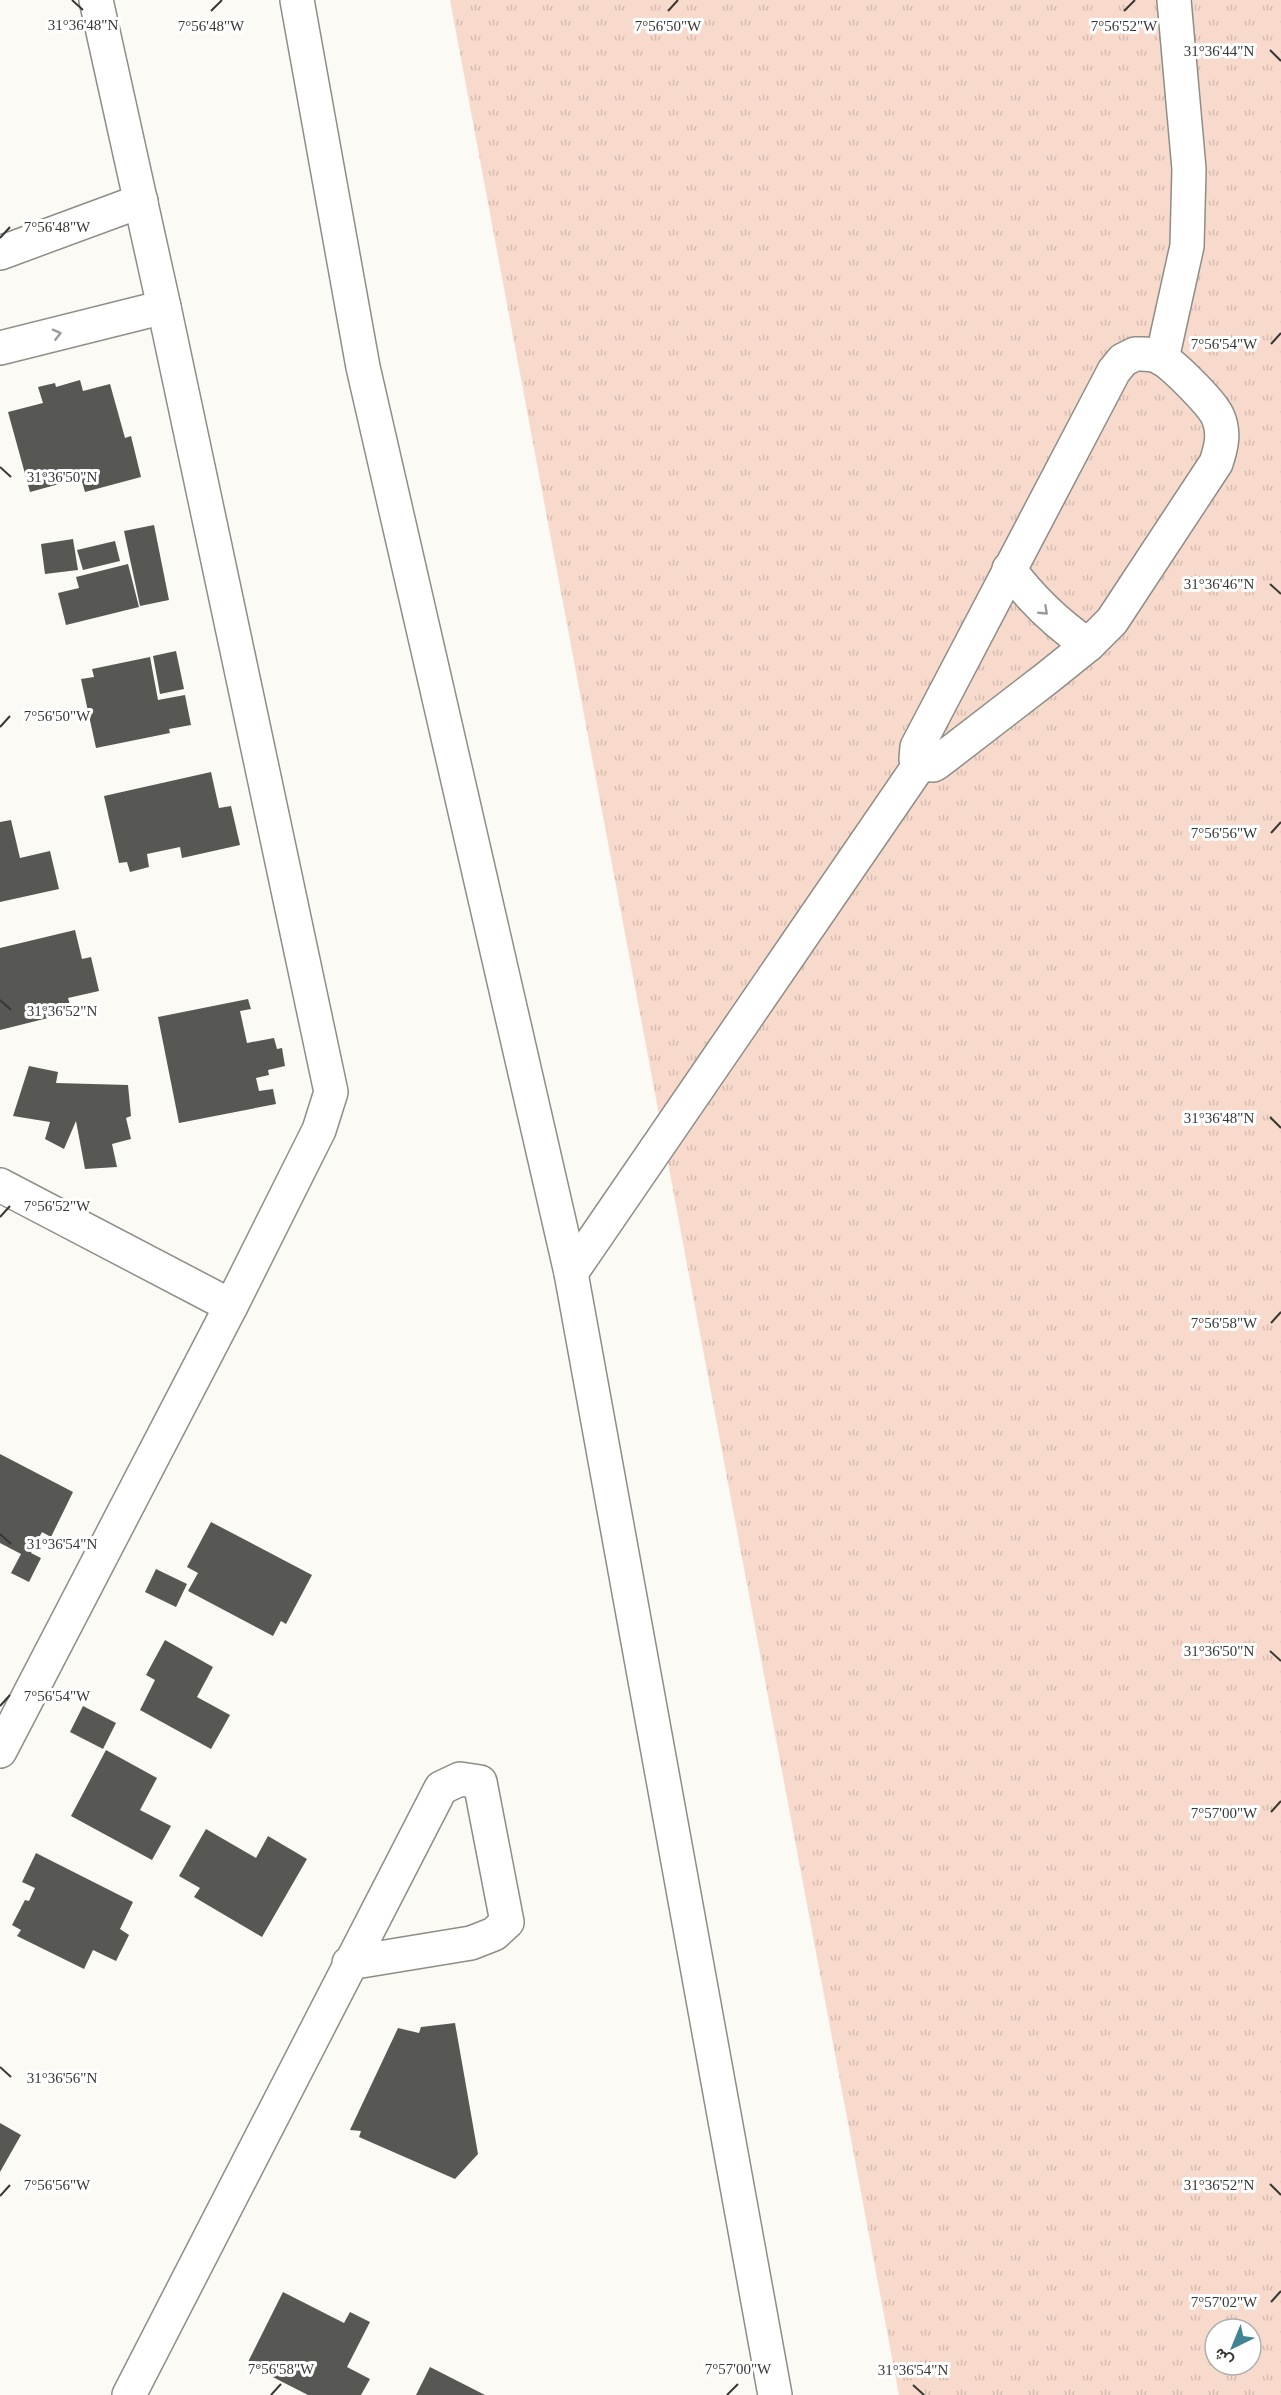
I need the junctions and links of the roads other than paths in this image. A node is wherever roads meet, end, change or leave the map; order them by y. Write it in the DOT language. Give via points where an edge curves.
graph roads {
  1 [pos="96,0"];
  2 [pos="297,0"];
  3 [pos="1174,0"];
  4 [pos="141,201"];
  5 [pos="0,254"];
  6 [pos="164,307"];
  7 [pos="0,348"];
  8 [pos="1162,359"];
  9 [pos="1009,569"];
  10 [pos="1088,645"];
  11 [pos="920,764"];
  12 [pos="0,1185"];
  13 [pos="571,1273"];
  14 [pos="231,1306"];
  15 [pos="0,1750"];
  16 [pos="349,1963"];
  17 [pos="129,2395"];
  18 [pos="775,2395"];
  1 -- 4 [label="street"];
  2 -- 13 [label="street" via="363,367"];
  3 -- 8 [label="street" via="1189,168 1186,246"];
  4 -- 5 [label="street"];
  4 -- 6 [label="street"];
  7 -- 6 [label="street, one-way"];
  6 -- 14 [label="street" via="331,1092 319,1130"];
  8 -- 9 [label="street" via="1135,354 1114,371"];
  8 -- 10 [label="street" via="1218,417 1221,448 1216,463 1112,621"];
  9 -- 10 [label="street, one-way" via="1039,607"];
  9 -- 11 [label="street" via="917,747 916,759"];
  10 -- 11 [label="street" via="933,765"];
  11 -- 13 [label="street"];
  12 -- 14 [label="street"];
  13 -- 18 [label="street"];
  14 -- 15 [label="street"];
  16 -- 16 [label="street" via="471,1943 494,1934 507,1922 480,1782 460,1779 441,1788"];
  16 -- 17 [label="street"];
}
